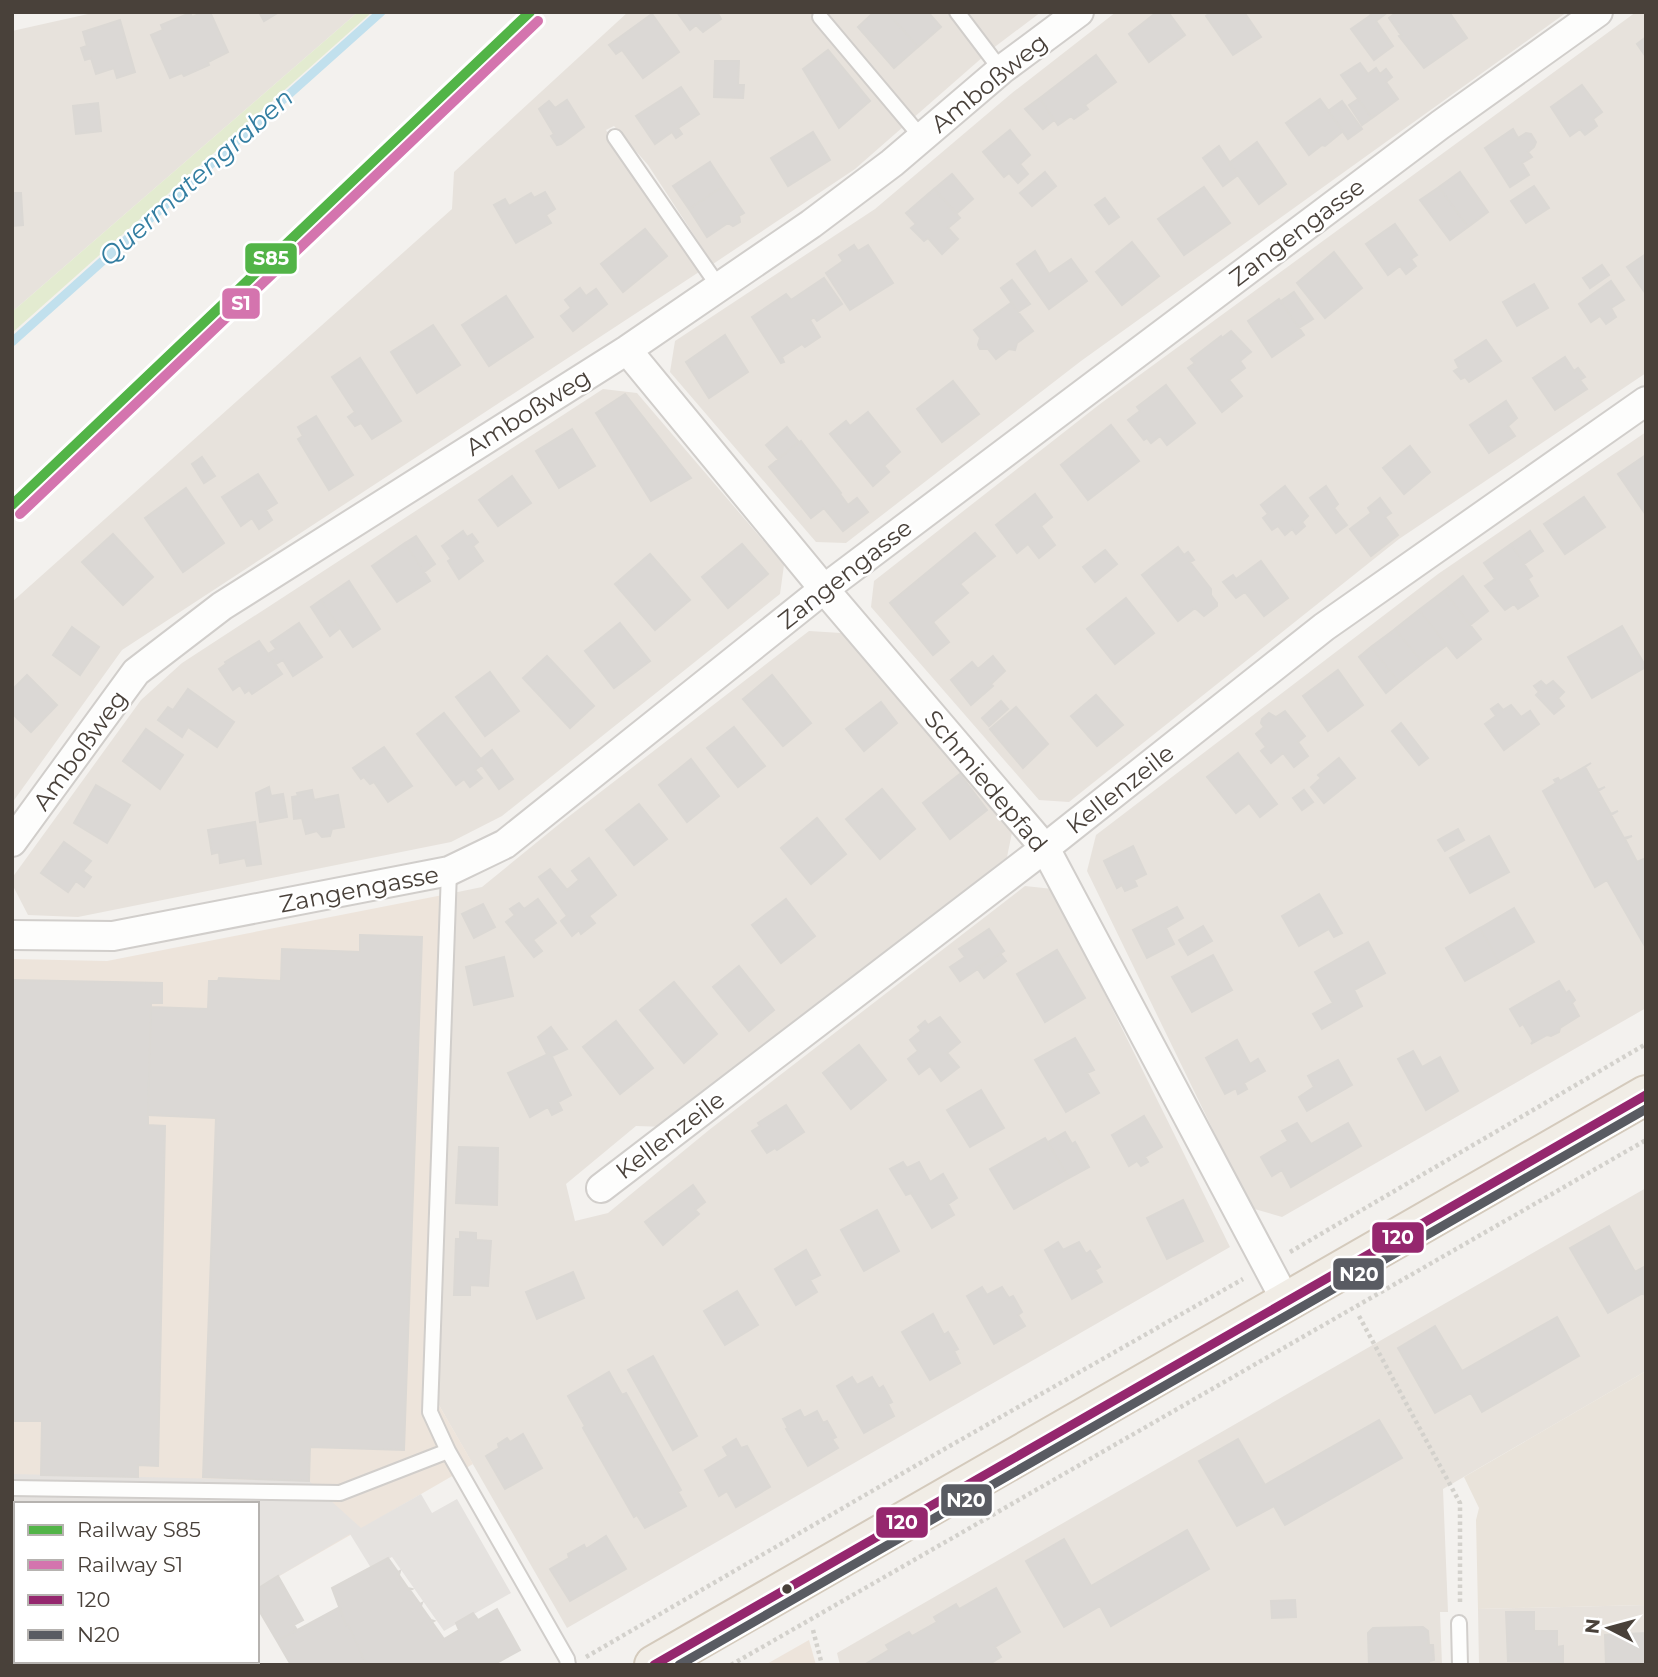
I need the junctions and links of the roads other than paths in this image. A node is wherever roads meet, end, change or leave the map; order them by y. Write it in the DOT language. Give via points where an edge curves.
graph roads {
  1 [pos="957,12"];
  2 [pos="1079,12"];
  3 [pos="1598,12"];
  4 [pos="820,17"];
  5 [pos="1001,70"];
  6 [pos="615,137"];
  7 [pos="922,138"];
  8 [pos="719,287"];
  9 [pos="627,350"];
  10 [pos="1646,401"];
  11 [pos="824,589"];
  12 [pos="12,842"];
  13 [pos="1045,848"];
  14 [pos="449,871"];
  15 [pos="12,935"];
  16 [pos="1646,1096"];
  17 [pos="601,1188"];
  18 [pos="1286,1301"];
  19 [pos="447,1451"];
  20 [pos="12,1488"];
  21 [pos="1460,1623"];
  22 [pos="568,1665"];
  23 [pos="654,1665"];
  24 [pos="1460,1665"];
  1 -- 5 [label="lane"];
  2 -- 5 [label="street, Amboßweg"];
  3 -- 11 [label="street, Zangengasse" via="1440,125"];
  4 -- 7 [label="lane"];
  5 -- 7 [label="street, Amboßweg"];
  6 -- 8 [label="lane"];
  7 -- 8 [label="street, Amboßweg" via="821,217"];
  8 -- 9 [label="street, Amboßweg"];
  9 -- 11 [label="street, Schmiedepfad"];
  9 -- 12 [label="street, Amboßweg" via="222,606 136,672"];
  10 -- 13 [label="street, Kellenzeile" via="1324,627"];
  11 -- 13 [label="street, Schmiedepfad"];
  11 -- 14 [label="street, Zangengasse" via="505,844"];
  13 -- 17 [label="street, Kellenzeile"];
  13 -- 18 [label="street, Schmiedepfad"];
  14 -- 15 [label="street, Zangengasse" via="113,936"];
  14 -- 19 [label="lane" via="430,1412"];
  16 -- 18 [label="main road"];
  18 -- 23 [label="main road"];
  19 -- 20 [label="lane" via="340,1493"];
  19 -- 22 [label="lane"];
  21 -- 24 [label="lane"];
}
